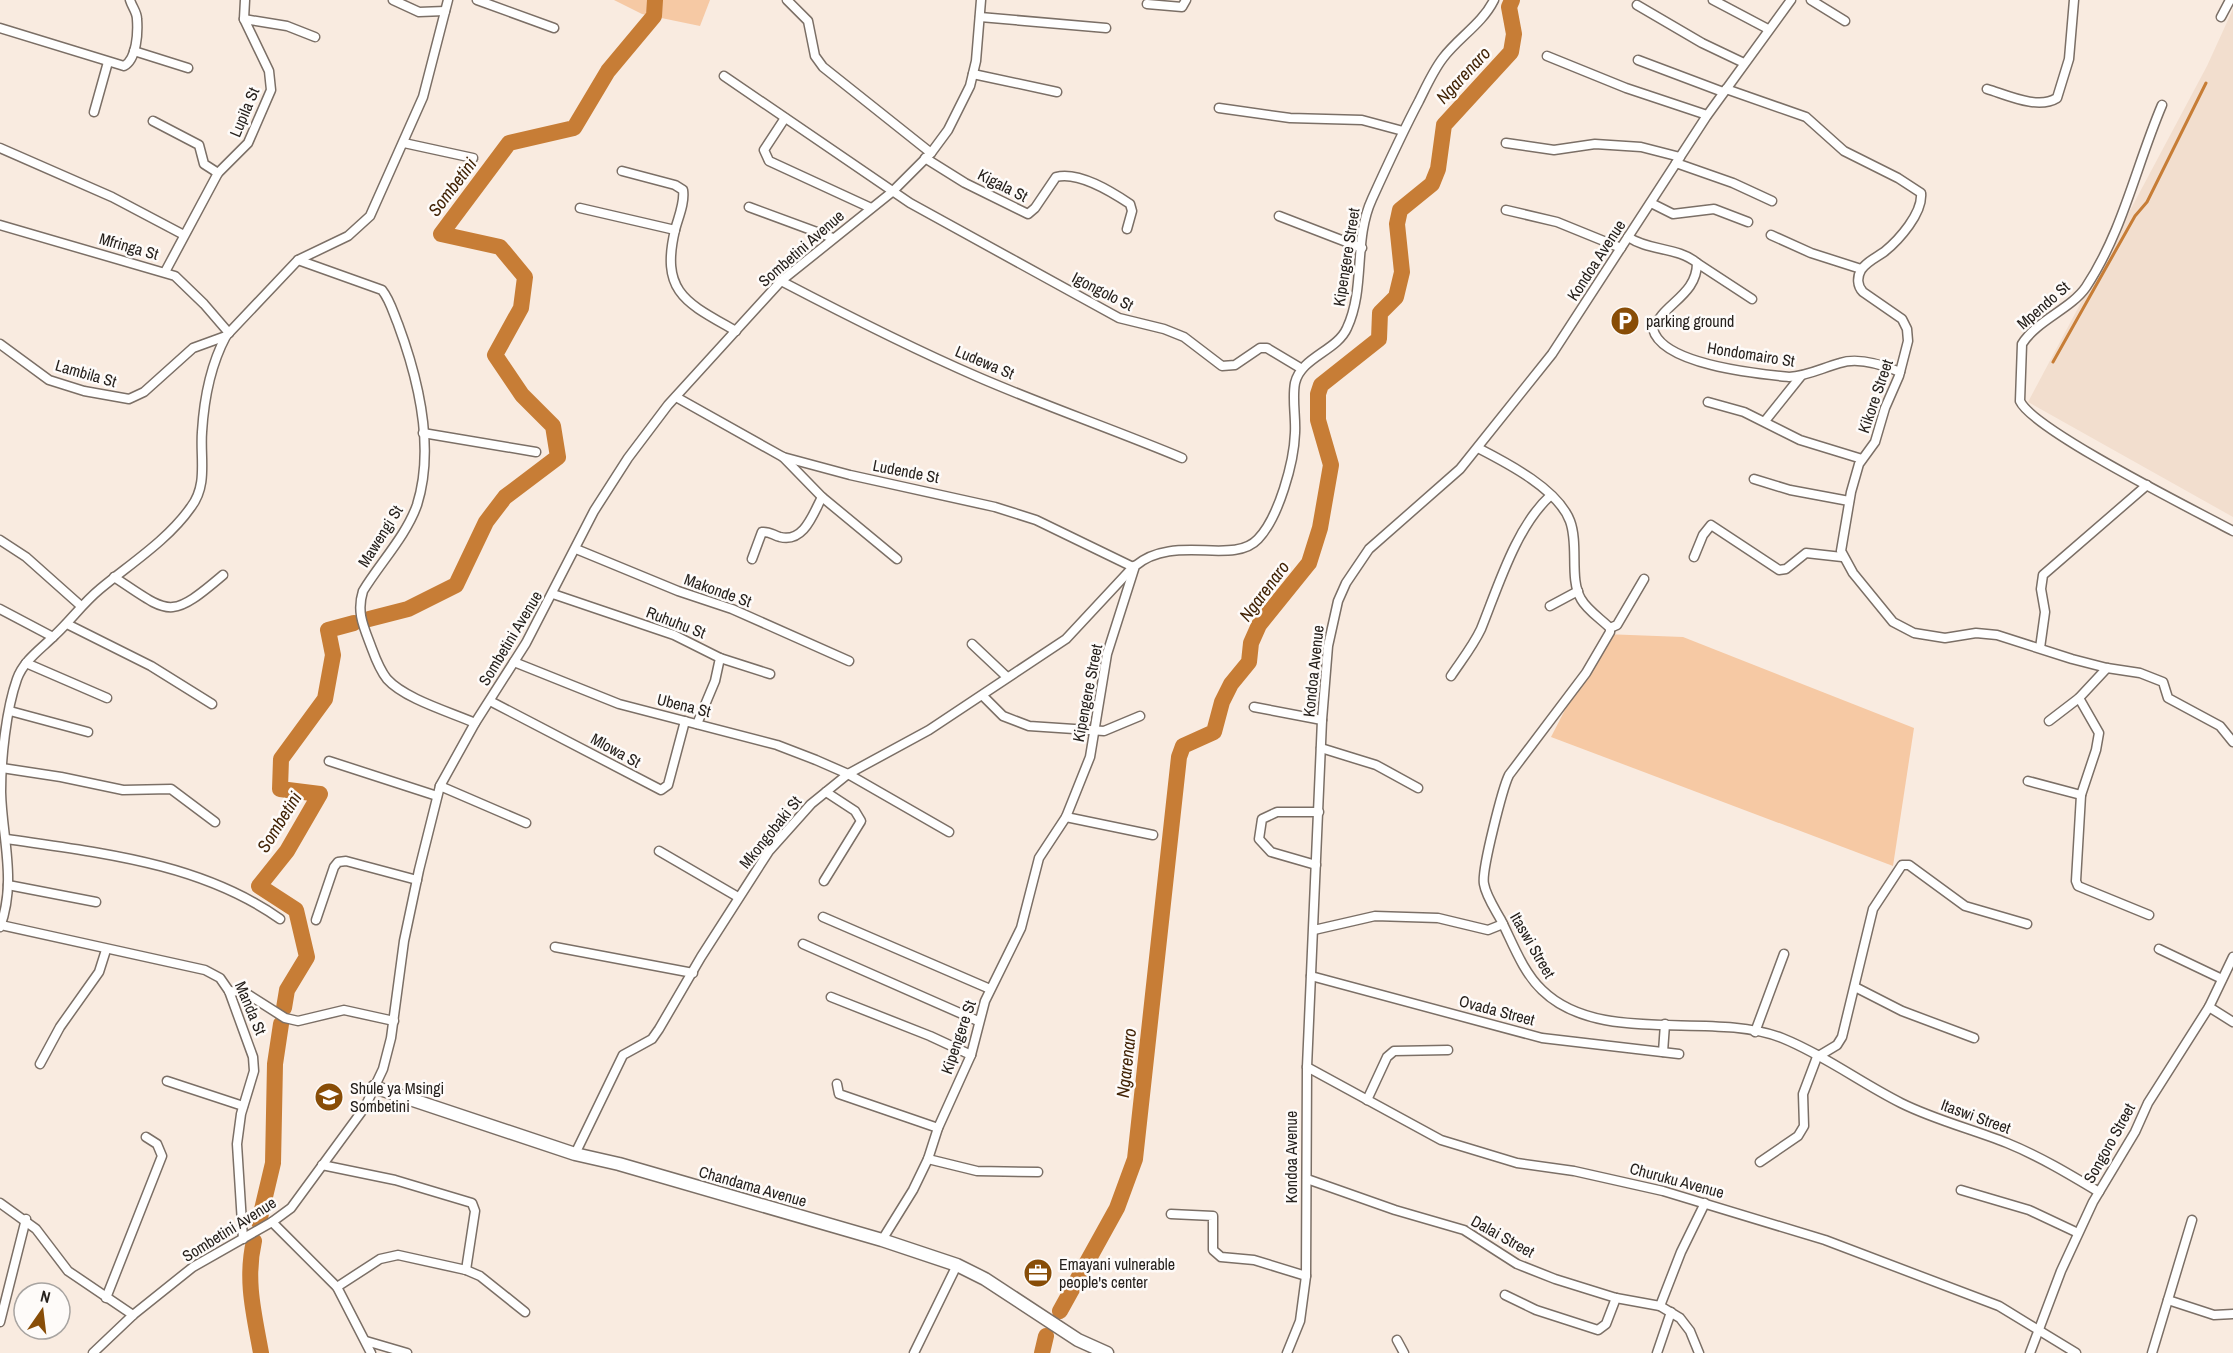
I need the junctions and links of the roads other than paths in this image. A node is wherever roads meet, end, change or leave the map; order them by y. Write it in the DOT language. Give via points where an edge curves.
graph roads {
  1 [pos="130,0"];
  2 [pos="245,0"];
  3 [pos="393,0"];
  4 [pos="448,0"];
  5 [pos="477,0"];
  6 [pos="787,0"];
  7 [pos="981,0"];
  8 [pos="1186,0"];
  9 [pos="1494,0"];
  10 [pos="1713,0"];
  11 [pos="1791,0"];
  12 [pos="1810,0"];
  13 [pos="2074,0"];
  14 [pos="2230,0"];
  15 [pos="1147,4"];
  16 [pos="1637,5"];
  17 [pos="445,11"];
  18 [pos="980,16"];
  19 [pos="2221,17"];
  20 [pos="244,19"];
  21 [pos="1845,21"];
  22 [pos="0,28"];
  23 [pos="554,28"];
  24 [pos="1106,28"];
  25 [pos="1768,29"];
  26 [pos="315,37"];
  27 [pos="134,51"];
  28 [pos="1547,56"];
  29 [pos="1638,60"];
  30 [pos="108,62"];
  31 [pos="1744,63"];
  32 [pos="188,68"];
  33 [pos="973,74"];
  34 [pos="724,76"];
  35 [pos="1987,89"];
  36 [pos="1725,91"];
  37 [pos="1057,92"];
  38 [pos="2162,105"];
  39 [pos="1219,108"];
  40 [pos="94,112"];
  41 [pos="1707,115"];
  42 [pos="784,118"];
  43 [pos="153,121"];
  44 [pos="1402,131"];
  45 [pos="404,143"];
  46 [pos="1506,143"];
  47 [pos="0,148"];
  48 [pos="928,155"];
  49 [pos="473,158"];
  50 [pos="1678,160"];
  51 [pos="622,171"];
  52 [pos="218,173"];
  53 [pos="892,192"];
  54 [pos="1772,201"];
  55 [pos="1651,203"];
  56 [pos="749,207"];
  57 [pos="580,208"];
  58 [pos="871,208"];
  59 [pos="1506,210"];
  60 [pos="1280,216"];
  61 [pos="1748,222"];
  62 [pos="0,225"];
  63 [pos="1127,229"];
  64 [pos="675,230"];
  65 [pos="184,235"];
  66 [pos="1771,235"];
  67 [pos="1628,237"];
  68 [pos="833,238"];
  69 [pos="1362,248"];
  70 [pos="1621,248"];
  71 [pos="298,260"];
  72 [pos="1697,263"];
  73 [pos="1861,269"];
  74 [pos="165,272"];
  75 [pos="781,281"];
  76 [pos="1752,299"];
  77 [pos="736,331"];
  78 [pos="227,334"];
  79 [pos="0,344"];
  80 [pos="1302,369"];
  81 [pos="1900,372"];
  82 [pos="1801,376"];
  83 [pos="676,397"];
  84 [pos="1708,402"];
  85 [pos="1765,421"];
  86 [pos="423,433"];
  87 [pos="1478,448"];
  88 [pos="536,452"];
  89 [pos="783,457"];
  90 [pos="1182,458"];
  91 [pos="1862,459"];
  92 [pos="1754,479"];
  93 [pos="2147,485"];
  94 [pos="1550,496"];
  95 [pos="822,497"];
  96 [pos="1849,501"];
  97 [pos="2233,531"];
  98 [pos="0,540"];
  99 [pos="576,549"];
  100 [pos="1694,557"];
  101 [pos="1842,557"];
  102 [pos="752,558"];
  103 [pos="897,559"];
  104 [pos="1134,567"];
  105 [pos="223,575"];
  106 [pos="114,578"];
  107 [pos="1644,579"];
  108 [pos="1578,591"];
  109 [pos="553,594"];
  110 [pos="81,606"];
  111 [pos="1550,606"];
  112 [pos="0,609"];
  113 [pos="67,624"];
  114 [pos="1610,628"];
  115 [pos="53,638"];
  116 [pos="972,644"];
  117 [pos="2040,648"];
  118 [pos="720,658"];
  119 [pos="514,662"];
  120 [pos="849,662"];
  121 [pos="26,663"];
  122 [pos="2107,668"];
  123 [pos="770,674"];
  124 [pos="1451,676"];
  125 [pos="1007,677"];
  126 [pos="0,696"];
  127 [pos="983,696"];
  128 [pos="107,698"];
  129 [pos="2079,698"];
  130 [pos="11,699"];
  131 [pos="490,701"];
  132 [pos="212,704"];
  133 [pos="1254,707"];
  134 [pos="10,711"];
  135 [pos="1140,716"];
  136 [pos="1322,720"];
  137 [pos="685,721"];
  138 [pos="2049,722"];
  139 [pos="476,723"];
  140 [pos="697,724"];
  141 [pos="1096,730"];
  142 [pos="88,732"];
  143 [pos="2233,742"];
  144 [pos="1321,748"];
  145 [pos="329,761"];
  146 [pos="2,768"];
  147 [pos="848,774"];
  148 [pos="2028,781"];
  149 [pos="440,786"];
  150 [pos="1418,788"];
  151 [pos="826,792"];
  152 [pos="2080,795"];
  153 [pos="437,796"];
  154 [pos="1319,812"];
  155 [pos="2,814"];
  156 [pos="1066,817"];
  157 [pos="215,822"];
  158 [pos="526,823"];
  159 [pos="949,832"];
  160 [pos="1153,835"];
  161 [pos="8,839"];
  162 [pos="659,851"];
  163 [pos="1316,865"];
  164 [pos="1034,871"];
  165 [pos="417,880"];
  166 [pos="824,881"];
  167 [pos="8,885"];
  168 [pos="738,897"];
  169 [pos="96,902"];
  170 [pos="2149,915"];
  171 [pos="823,917"];
  172 [pos="280,919"];
  173 [pos="316,920"];
  174 [pos="1503,924"];
  175 [pos="2027,924"];
  176 [pos="1,926"];
  177 [pos="1314,930"];
  178 [pos="803,944"];
  179 [pos="555,947"];
  180 [pos="2159,949"];
  181 [pos="106,950"];
  182 [pos="1784,954"];
  183 [pos="2233,957"];
  184 [pos="693,973"];
  185 [pos="1311,976"];
  186 [pos="2222,980"];
  187 [pos="1855,987"];
  188 [pos="990,989"];
  189 [pos="229,990"];
  190 [pos="831,997"];
  191 [pos="2209,1007"];
  192 [pos="394,1021"];
  193 [pos="978,1021"];
  194 [pos="2233,1022"];
  195 [pos="1665,1024"];
  196 [pos="1755,1032"];
  197 [pos="1974,1038"];
  198 [pos="1448,1050"];
  199 [pos="1663,1052"];
  200 [pos="1679,1054"];
  201 [pos="971,1055"];
  202 [pos="1817,1057"];
  203 [pos="40,1064"];
  204 [pos="1307,1068"];
  205 [pos="167,1081"];
  206 [pos="837,1084"];
  207 [pos="374,1087"];
  208 [pos="1367,1100"];
  209 [pos="243,1106"];
  210 [pos="938,1128"];
  211 [pos="146,1137"];
  212 [pos="575,1154"];
  213 [pos="928,1159"];
  214 [pos="1760,1162"];
  215 [pos="322,1165"];
  216 [pos="1038,1172"];
  217 [pos="1307,1179"];
  218 [pos="1961,1190"];
  219 [pos="2099,1192"];
  220 [pos="0,1203"];
  221 [pos="1706,1203"];
  222 [pos="1171,1214"];
  223 [pos="26,1219"];
  224 [pos="2192,1220"];
  225 [pos="272,1222"];
  226 [pos="2078,1233"];
  227 [pos="243,1239"];
  228 [pos="882,1240"];
  229 [pos="957,1265"];
  230 [pos="466,1270"];
  231 [pos="1306,1276"];
  232 [pos="337,1287"];
  233 [pos="1504,1295"];
  234 [pos="106,1298"];
  235 [pos="1616,1298"];
  236 [pos="2168,1300"];
  237 [pos="1660,1306"];
  238 [pos="525,1312"];
  239 [pos="1671,1312"];
  240 [pos="2233,1314"];
  241 [pos="133,1315"];
  242 [pos="0,1322"];
  243 [pos="2039,1330"];
  244 [pos="1397,1340"];
  245 [pos="366,1341"];
  246 [pos="93,1353"];
  247 [pos="371,1353"];
  248 [pos="407,1353"];
  249 [pos="915,1353"];
  250 [pos="1107,1353"];
  251 [pos="1287,1353"];
  252 [pos="1404,1353"];
  253 [pos="1657,1353"];
  254 [pos="1699,1353"];
  255 [pos="2030,1353"];
  256 [pos="2076,1353"];
  257 [pos="2152,1353"];
  1 -- 27 [label="street" via="137,16"];
  2 -- 20 [label="street"];
  3 -- 17 [label="street" via="419,12"];
  4 -- 17 [label="street"];
  5 -- 23 [label="street"];
  6 -- 48 [label="street" via="808,21 815,56 823,67"];
  7 -- 18 [label="street, Sombetini Avenue"];
  8 -- 15 [label="street" via="1182,7"];
  9 -- 44 [label="street, Kipengere Street" via="1484,16 1442,58"];
  10 -- 25 [label="street"];
  11 -- 25 [label="street, Kondoa Avenue"];
  12 -- 21 [label="street"];
  13 -- 35 [label="street" via="2069,59 2057,98 2046,103"];
  14 -- 19 [label="street"];
  16 -- 31 [label="street"];
  17 -- 45 [label="street" via="423,97"];
  18 -- 24 [label="street"];
  18 -- 33 [label="street, Sombetini Avenue"];
  20 -- 26 [label="street" via="287,26"];
  20 -- 52 [label="street, Lupila St" via="272,84 248,143"];
  22 -- 30 [label="street"];
  25 -- 31 [label="street, Kondoa Avenue"];
  27 -- 30 [label="street" via="127,65"];
  27 -- 32 [label="street"];
  28 -- 41 [label="street"];
  29 -- 36 [label="street"];
  30 -- 40 [label="street"];
  31 -- 36 [label="street, Kondoa Avenue"];
  33 -- 37 [label="street"];
  33 -- 48 [label="street, Sombetini Avenue" via="952,123"];
  34 -- 42 [label="street"];
  36 -- 41 [label="street, Kondoa Avenue"];
  36 -- 73 [label="street" via="1806,117 1844,152 1921,193 1920,205 1906,228 1887,250"];
  38 -- 93 [label="street, Mpendo St" via="2142,152 2125,209 2086,287 2022,344 2023,407 2038,421"];
  39 -- 44 [label="street" via="1290,118 1362,120"];
  41 -- 50 [label="street, Kondoa Avenue"];
  42 -- 53 [label="street"];
  42 -- 58 [label="street" via="764,150 769,161"];
  43 -- 52 [label="street" via="192,139 201,149 204,164"];
  44 -- 69 [label="street, Kipengere Street" via="1367,210"];
  45 -- 49 [label="street"];
  45 -- 71 [label="street" via="379,200 359,228"];
  46 -- 50 [label="street" via="1554,150 1595,144 1641,147"];
  47 -- 65 [label="street" via="112,197"];
  48 -- 53 [label="street, Sombetini Avenue"];
  48 -- 63 [label="street, Kigala St" via="965,183 1028,214 1056,177 1077,178 1130,204"];
  50 -- 54 [label="street"];
  50 -- 55 [label="street, Kondoa Avenue"];
  51 -- 64 [label="street" via="683,190"];
  52 -- 65 [label="street, Lupila St"];
  53 -- 58 [label="street, Sombetini Avenue"];
  53 -- 80 [label="street, Igongolo St" via="1119,318 1164,328 1184,337 1222,366 1235,365 1260,348 1267,348"];
  55 -- 61 [label="street" via="1674,214 1714,209"];
  55 -- 67 [label="street, Kondoa Avenue"];
  56 -- 68 [label="street"];
  57 -- 64 [label="street"];
  58 -- 68 [label="street, Sombetini Avenue"];
  59 -- 70 [label="street" via="1557,222"];
  60 -- 69 [label="street"];
  62 -- 74 [label="street, Mfringa St"];
  64 -- 77 [label="street" via="670,256 675,287 687,302"];
  65 -- 74 [label="street, Lupila St"];
  66 -- 73 [label="street"];
  67 -- 70 [label="street, Kondoa Avenue"];
  67 -- 72 [label="street" via="1638,244"];
  68 -- 75 [label="street, Sombetini Avenue"];
  69 -- 80 [label="street, Kipengere Street" via="1357,292 1346,330"];
  70 -- 87 [label="street, Kondoa Avenue" via="1552,354"];
  71 -- 78 [label="street"];
  71 -- 86 [label="street, Mawengi St" via="375,286 387,296 412,365"];
  72 -- 76 [label="street"];
  72 -- 82 [label="street, Hondomairo St" via="1692,285 1655,326 1659,340 1678,353 1711,364 1774,376"];
  73 -- 81 [label="street, Kikore Street" via="1860,288 1897,314 1907,329 1908,346"];
  74 -- 78 [label="street, Mfringa St" via="182,281"];
  75 -- 77 [label="street, Sombetini Avenue"];
  75 -- 90 [label="street, Ludewa St" via="980,378"];
  77 -- 83 [label="street, Sombetini Avenue"];
  78 -- 79 [label="street, Lambila St" via="193,348 144,392 129,399 49,380"];
  78 -- 106 [label="street" via="212,365 200,494 186,514"];
  80 -- 104 [label="street" via="1294,388 1293,453 1274,512 1259,538 1247,548 1234,551 1194,548 1155,554"];
  81 -- 82 [label="street, Hondomairo St" via="1849,361"];
  81 -- 91 [label="street, Kikore Street" via="1875,442"];
  82 -- 85 [label="street"];
  83 -- 89 [label="street, Ludende St"];
  83 -- 99 [label="street, Sombetini Avenue" via="628,458 594,511"];
  84 -- 85 [label="street"];
  85 -- 91 [label="street" via="1800,440"];
  86 -- 88 [label="street"];
  86 -- 139 [label="street, Mawengi St" via="417,505 363,591 360,614 380,669 388,680 408,694"];
  87 -- 94 [label="street" via="1527,475"];
  87 -- 136 [label="street, Kondoa Avenue" via="1374,544 1346,584 1328,646"];
  89 -- 95 [label="street"];
  89 -- 104 [label="street, Ludende St" via="850,476 995,507 1036,520"];
  91 -- 96 [label="street, Kikore Street"];
  92 -- 96 [label="street"];
  93 -- 97 [label="street, Mpendo St"];
  93 -- 117 [label="street" via="2043,575 2045,612"];
  94 -- 108 [label="street" via="1570,519"];
  94 -- 124 [label="street" via="1533,514 1475,640"];
  95 -- 102 [label="street" via="807,526 796,536 783,538 762,532"];
  95 -- 103 [label="street"];
  96 -- 101 [label="street, Kikore Street"];
  98 -- 110 [label="street" via="26,557"];
  99 -- 109 [label="street, Sombetini Avenue"];
  99 -- 120 [label="street, Makonde St" via="732,609"];
  100 -- 101 [label="street" via="1711,525 1779,570 1806,553"];
  101 -- 117 [label="street" via="1898,626 1945,638 1990,633"];
  104 -- 125 [label="street, Mkongobaki St" via="1066,639"];
  104 -- 141 [label="street, Kipengere Street" via="1107,654"];
  105 -- 106 [label="street" via="192,598 170,608 158,606"];
  106 -- 110 [label="street"];
  107 -- 114 [label="street, Itaswi Street" via="1617,625"];
  108 -- 111 [label="street"];
  108 -- 114 [label="street"];
  109 -- 118 [label="street, Ruhuhu St" via="674,635"];
  109 -- 119 [label="street, Sombetini Avenue"];
  110 -- 113 [label="street"];
  112 -- 115 [label="street"];
  113 -- 115 [label="street"];
  113 -- 132 [label="street" via="128,653"];
  114 -- 174 [label="street, Itaswi Street" via="1586,673 1504,784 1483,869 1484,884"];
  115 -- 121 [label="street"];
  116 -- 125 [label="street"];
  117 -- 122 [label="street"];
  118 -- 123 [label="street"];
  118 -- 140 [label="street, Ruhuhu St"];
  119 -- 131 [label="street, Sombetini Avenue"];
  119 -- 137 [label="street, Ubena St" via="609,700"];
  121 -- 128 [label="street"];
  121 -- 130 [label="street"];
  122 -- 129 [label="street"];
  122 -- 143 [label="street" via="2140,673 2163,682 2169,698 2220,726"];
  125 -- 127 [label="street, Mkongobaki St"];
  126 -- 130 [label="street"];
  127 -- 141 [label="street" via="1014,723"];
  127 -- 147 [label="street, Mkongobaki St" via="913,740"];
  129 -- 138 [label="street"];
  129 -- 152 [label="street" via="2099,733"];
  130 -- 134 [label="street"];
  131 -- 137 [label="street, Mlowa St" via="661,790 668,786"];
  131 -- 139 [label="street, Sombetini Avenue"];
  133 -- 136 [label="street"];
  134 -- 142 [label="street"];
  134 -- 146 [label="street"];
  135 -- 141 [label="street" via="1109,730"];
  136 -- 144 [label="street, Kondoa Avenue"];
  137 -- 140 [label="street, Ubena St"];
  139 -- 149 [label="street, Sombetini Avenue"];
  140 -- 147 [label="street, Ubena St" via="777,745"];
  141 -- 156 [label="street, Kipengere Street" via="1090,757"];
  144 -- 150 [label="street" via="1376,765"];
  144 -- 154 [label="street, Kondoa Avenue"];
  145 -- 153 [label="street"];
  146 -- 155 [label="street"];
  146 -- 157 [label="street" via="123,790 171,789"];
  147 -- 151 [label="street, Mkongobaki St"];
  147 -- 159 [label="street, Ubena St"];
  148 -- 152 [label="street"];
  149 -- 153 [label="street, Sombetini Avenue"];
  149 -- 158 [label="street"];
  151 -- 166 [label="street" via="855,810 861,821"];
  151 -- 168 [label="street, Mkongobaki St" via="769,851"];
  152 -- 170 [label="street" via="2075,873 2078,886"];
  153 -- 165 [label="street, Sombetini Avenue"];
  154 -- 163 [label="street, Kondoa Avenue"];
  154 -- 163 [label="street" via="1270,813 1262,819 1258,839 1271,852"];
  155 -- 161 [label="street"];
  156 -- 160 [label="street"];
  156 -- 164 [label="street, Kipengere Street"];
  161 -- 167 [label="street"];
  161 -- 172 [label="street" via="167,867 253,902"];
  162 -- 168 [label="street"];
  163 -- 177 [label="street, Kondoa Avenue"];
  164 -- 188 [label="street, Kipengere St" via="1021,928"];
  165 -- 173 [label="street" via="338,862"];
  165 -- 192 [label="street, Sombetini Avenue" via="404,941"];
  167 -- 169 [label="street"];
  167 -- 176 [label="street"];
  168 -- 184 [label="street, Mkongobaki St"];
  171 -- 188 [label="street"];
  174 -- 177 [label="street" via="1488,930 1452,920 1376,916"];
  174 -- 195 [label="street, Itaswi Street" via="1528,973 1553,1000 1590,1016"];
  175 -- 187 [label="street" via="1965,906 1905,863 1873,909"];
  176 -- 181 [label="street, Manda St"];
  177 -- 185 [label="street, Kondoa Avenue"];
  178 -- 193 [label="street"];
  179 -- 184 [label="street"];
  180 -- 186 [label="street"];
  181 -- 189 [label="street, Manda St" via="205,970 220,978"];
  181 -- 203 [label="street" via="99,972"];
  182 -- 196 [label="street"];
  183 -- 186 [label="street, Songoro Street"];
  184 -- 212 [label="street, Mkongobaki St" via="652,1039 623,1055"];
  185 -- 199 [label="street, Ovada Street" via="1542,1038"];
  185 -- 204 [label="street, Kondoa Avenue"];
  186 -- 191 [label="street, Songoro Street"];
  187 -- 197 [label="street" via="1902,1011"];
  187 -- 202 [label="street" via="1842,1037"];
  188 -- 193 [label="street, Kipengere St"];
  189 -- 192 [label="street" via="244,992 285,1018 298,1021 344,1010"];
  189 -- 209 [label="street, Manda St" via="253,1057 252,1081"];
  190 -- 201 [label="street"];
  191 -- 194 [label="street"];
  191 -- 219 [label="street, Songoro Street" via="2148,1103"];
  192 -- 207 [label="street, Sombetini Avenue" via="383,1069"];
  193 -- 201 [label="street, Kipengere St"];
  195 -- 196 [label="street, Itaswi Street"];
  195 -- 199 [label="street"];
  196 -- 202 [label="street, Itaswi Street" via="1781,1038"];
  198 -- 208 [label="street" via="1394,1051 1387,1057"];
  199 -- 200 [label="street, Ovada Street"];
  201 -- 210 [label="street, Kipengere St"];
  202 -- 214 [label="street" via="1803,1094 1804,1126 1798,1136"];
  202 -- 219 [label="street, Itaswi Street" via="1901,1103 2014,1146"];
  204 -- 208 [label="street, Churuku Avenue"];
  204 -- 217 [label="street, Kondoa Avenue"];
  205 -- 209 [label="street"];
  206 -- 210 [label="street" via="839,1094"];
  207 -- 212 [label="street, Chandama Avenue"];
  207 -- 215 [label="street, Sombetini Avenue" via="365,1107"];
  208 -- 221 [label="street, Churuku Avenue" via="1419,1130 1462,1148 1517,1163 1637,1184"];
  209 -- 227 [label="street, Manda St" via="236,1162"];
  210 -- 213 [label="street, Kipengere St"];
  211 -- 234 [label="street" via="157,1144 162,1156"];
  212 -- 228 [label="street, Chandama Avenue"];
  213 -- 216 [label="street" via="977,1172"];
  213 -- 228 [label="street, Kipengere St"];
  215 -- 225 [label="street, Sombetini Avenue" via="302,1196"];
  215 -- 230 [label="street" via="395,1180 472,1203 475,1211"];
  217 -- 231 [label="street, Kondoa Avenue"];
  217 -- 235 [label="street, Dalai Street" via="1464,1230 1517,1264"];
  218 -- 226 [label="street" via="2029,1210"];
  219 -- 226 [label="street, Songoro Street"];
  220 -- 223 [label="street"];
  221 -- 237 [label="street"];
  221 -- 243 [label="street, Churuku Avenue" via="1826,1240 1964,1291 2000,1306"];
  222 -- 231 [label="street" via="1213,1216 1213,1250 1221,1257 1254,1260"];
  223 -- 234 [label="street" via="68,1271"];
  223 -- 242 [label="street"];
  224 -- 236 [label="street"];
  225 -- 227 [label="street, Sombetini Avenue"];
  225 -- 232 [label="street"];
  226 -- 243 [label="street, Songoro Street"];
  227 -- 241 [label="street, Sombetini Avenue" via="193,1267"];
  228 -- 229 [label="street, Chandama Avenue"];
  229 -- 249 [label="street"];
  229 -- 250 [label="street, Chandama Avenue" via="1078,1340"];
  230 -- 232 [label="street" via="389,1255"];
  230 -- 238 [label="street" via="498,1289"];
  231 -- 251 [label="street, Kondoa Avenue" via="1300,1321"];
  232 -- 245 [label="street"];
  233 -- 235 [label="street" via="1598,1330 1606,1324"];
  234 -- 241 [label="street"];
  235 -- 237 [label="street, Dalai Street"];
  236 -- 240 [label="street" via="2214,1315"];
  236 -- 257 [label="street"];
  237 -- 239 [label="street, Dalai Street"];
  239 -- 253 [label="street"];
  239 -- 254 [label="street, Dalai Street" via="1690,1331"];
  241 -- 246 [label="street, Sombetini Avenue"];
  243 -- 255 [label="street, Songoro Street"];
  243 -- 256 [label="street, Churuku Avenue"];
  244 -- 252 [label="street"];
  245 -- 247 [label="street"];
  245 -- 248 [label="street"];
}
